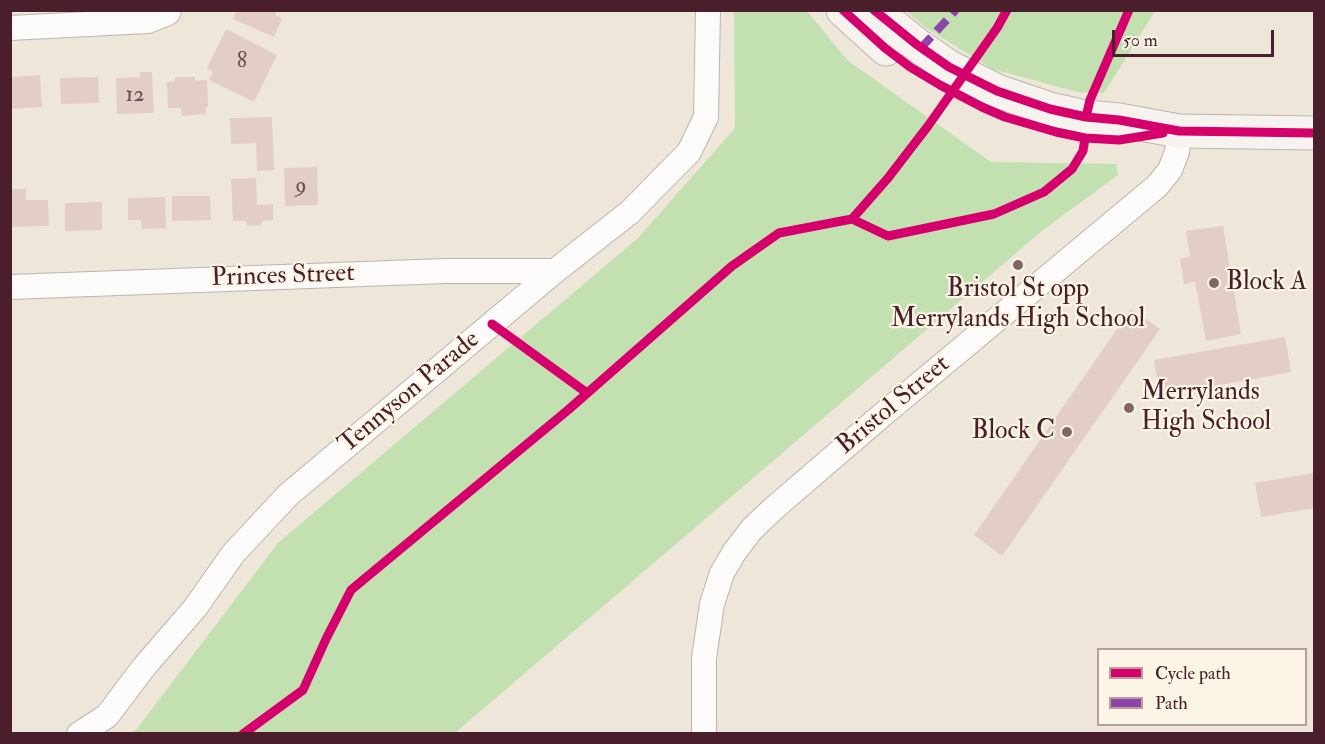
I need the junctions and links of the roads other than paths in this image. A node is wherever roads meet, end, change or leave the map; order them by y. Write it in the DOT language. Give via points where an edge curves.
graph roads {
  1 [pos="169,10"];
  2 [pos="708,10"];
  3 [pos="843,10"];
  4 [pos="874,10"];
  5 [pos="10,28"];
  6 [pos="957,83"];
  7 [pos="1179,131"];
  8 [pos="1314,133"];
  9 [pos="555,271"];
  10 [pos="10,287"];
  11 [pos="79,734"];
  12 [pos="704,734"];
  1 -- 5 [label="street" via="148,21"];
  2 -- 9 [label="street, Tennyson Parade" via="706,117 689,152 630,212"];
  3 -- 6 [label="main road" via="910,67"];
  4 -- 6 [label="main road"];
  6 -- 7 [label="main road" via="982,107 1056,132 1119,140"];
  7 -- 8 [label="main road"];
  7 -- 12 [label="street, Bristol Street" via="1170,170 1157,186 752,529 722,573 712,604 704,658"];
  9 -- 10 [label="street, Princes Street"];
  9 -- 11 [label="street, Tennyson Parade" via="288,495 233,554 195,608 107,716"];
}
